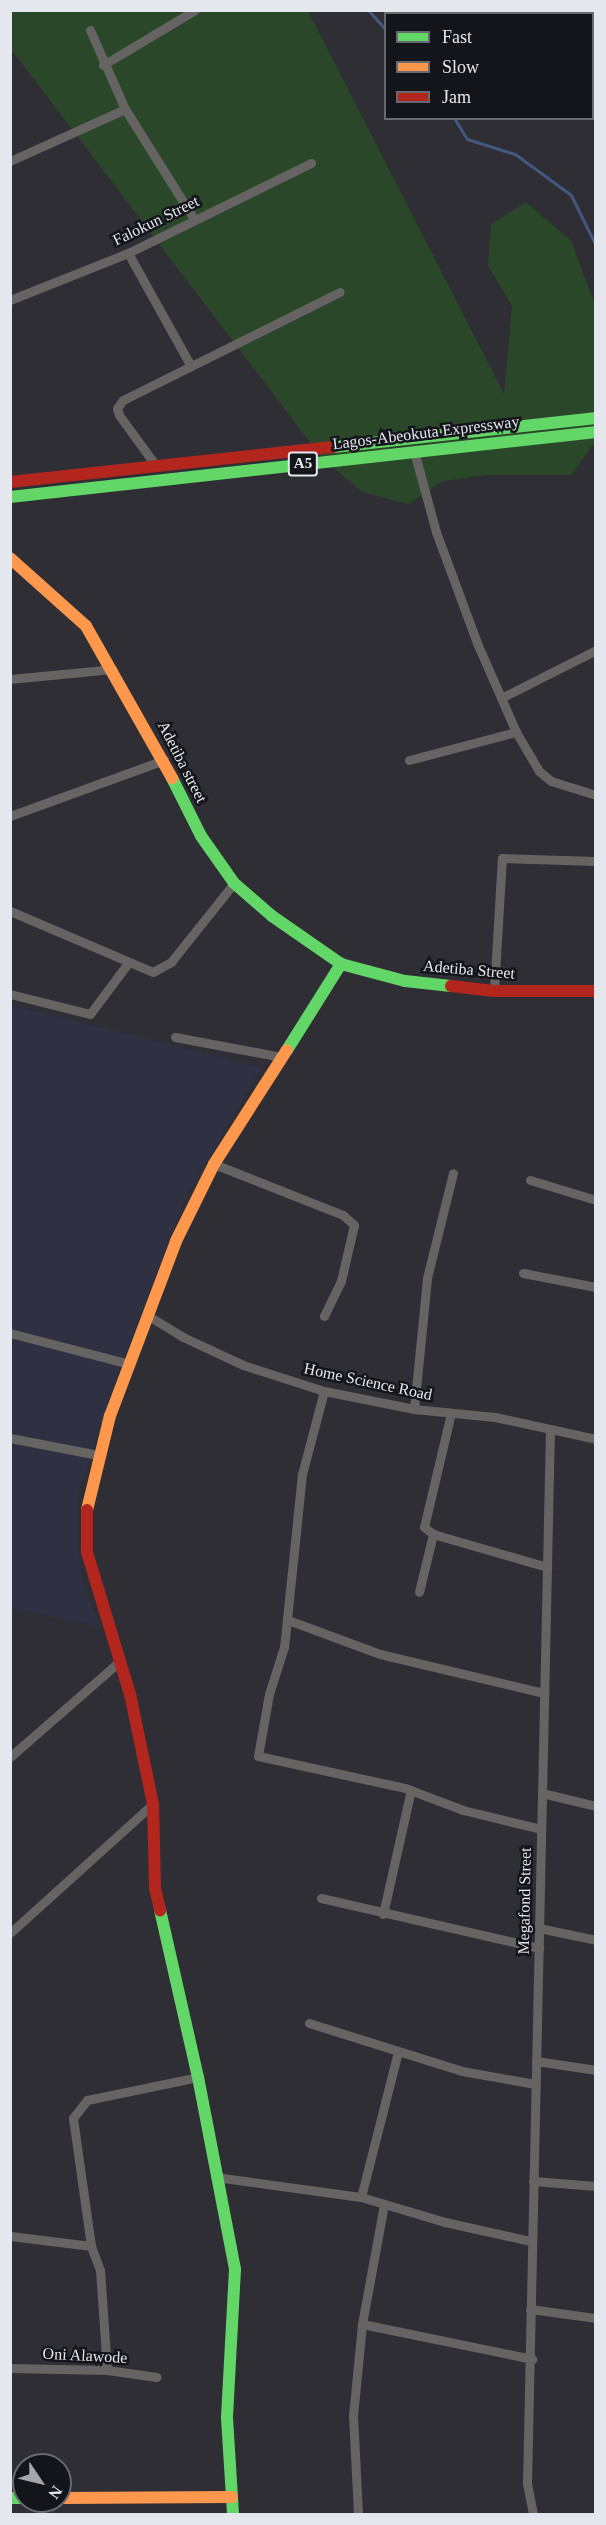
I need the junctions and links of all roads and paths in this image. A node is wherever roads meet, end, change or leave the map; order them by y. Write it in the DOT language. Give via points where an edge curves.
graph roads {
  1 [pos="195,10"];
  2 [pos="90,30"];
  3 [pos="103,65"];
  4 [pos="125,109"];
  5 [pos="10,160"];
  6 [pos="311,163"];
  7 [pos="194,219"];
  8 [pos="128,253"];
  9 [pos="340,292"];
  10 [pos="10,300"];
  11 [pos="191,366"];
  12 [pos="596,418"];
  13 [pos="596,432"];
  14 [pos="414,451"];
  15 [pos="154,464"];
  16 [pos="10,482"];
  17 [pos="10,497"];
  18 [pos="10,558"];
  19 [pos="596,650"];
  20 [pos="113,669"];
  21 [pos="10,679"];
  22 [pos="501,698"];
  23 [pos="516,732"];
  24 [pos="164,760"];
  25 [pos="410,760"];
  26 [pos="596,795"];
  27 [pos="10,816"];
  28 [pos="596,861"];
  29 [pos="234,883"];
  30 [pos="10,911"];
  31 [pos="128,963"];
  32 [pos="341,964"];
  33 [pos="494,991"];
  34 [pos="596,991"];
  35 [pos="10,994"];
  36 [pos="175,1037"];
  37 [pos="282,1057"];
  38 [pos="214,1164"];
  39 [pos="453,1173"];
  40 [pos="530,1180"];
  41 [pos="596,1200"];
  42 [pos="523,1273"];
  43 [pos="596,1287"];
  44 [pos="147,1315"];
  45 [pos="324,1316"];
  46 [pos="10,1333"];
  47 [pos="130,1364"];
  48 [pos="324,1391"];
  49 [pos="414,1409"];
  50 [pos="451,1413"];
  51 [pos="550,1429"];
  52 [pos="10,1438"];
  53 [pos="596,1439"];
  54 [pos="98,1455"];
  55 [pos="433,1534"];
  56 [pos="547,1567"];
  57 [pos="419,1592"];
  58 [pos="288,1620"];
  59 [pos="118,1662"];
  60 [pos="544,1694"];
  61 [pos="13,1750"];
  62 [pos="411,1790"];
  63 [pos="542,1793"];
  64 [pos="153,1803"];
  65 [pos="596,1806"];
  66 [pos="541,1829"];
  67 [pos="321,1898"];
  68 [pos="383,1914"];
  69 [pos="539,1928"];
  70 [pos="10,1934"];
  71 [pos="596,1940"];
  72 [pos="539,1948"];
  73 [pos="309,2023"];
  74 [pos="398,2052"];
  75 [pos="536,2061"];
  76 [pos="596,2070"];
  77 [pos="198,2077"];
  78 [pos="536,2084"];
  79 [pos="216,2176"];
  80 [pos="533,2181"];
  81 [pos="596,2186"];
  82 [pos="361,2197"];
  83 [pos="384,2204"];
  84 [pos="10,2236"];
  85 [pos="531,2241"];
  86 [pos="92,2246"];
  87 [pos="530,2309"];
  88 [pos="596,2318"];
  89 [pos="362,2324"];
  90 [pos="532,2359"];
  91 [pos="10,2368"];
  92 [pos="107,2370"];
  93 [pos="157,2377"];
  94 [pos="232,2497"];
  95 [pos="72,2498"];
  96 [pos="233,2514"];
  97 [pos="358,2514"];
  98 [pos="533,2514"];
  1 -- 3 [label="street"];
  2 -- 3 [label="street"];
  3 -- 4 [label="street"];
  4 -- 5 [label="street"];
  4 -- 7 [label="street"];
  6 -- 7 [label="street, Falokun Street"];
  7 -- 8 [label="street, Falokun Street"];
  8 -- 10 [label="street, Falokun Street"];
  8 -- 11 [label="street"];
  9 -- 11 [label="street"];
  11 -- 15 [label="street" via="123,400 117,408"];
  12 -- 15 [label="main road, Lagos-Abeokuta Expressway / A5"];
  13 -- 14 [label="main road, Lagos-Abeokuta Expressway / A5"];
  14 -- 17 [label="main road, Lagos-Abeokuta Expressway / A5"];
  14 -- 22 [label="street" via="440,543"];
  15 -- 16 [label="main road, Lagos-Abeokuta Expressway / A5"];
  18 -- 20 [label="main road, Adetiba street" via="86,626"];
  19 -- 22 [label="street"];
  20 -- 21 [label="street"];
  20 -- 24 [label="main road, Adetiba street"];
  22 -- 23 [label="street"];
  23 -- 25 [label="street"];
  23 -- 26 [label="street" via="539,771 551,781"];
  24 -- 27 [label="street"];
  24 -- 29 [label="main road, Adetiba street" via="201,836"];
  28 -- 33 [label="street" via="502,858"];
  29 -- 31 [label="street" via="162,969 153,972"];
  29 -- 32 [label="main road, Adetiba street" via="272,916"];
  30 -- 31 [label="street"];
  31 -- 35 [label="street" via="90,1014"];
  32 -- 33 [label="main road, Adetiba Street" via="405,981"];
  32 -- 37 [label="main road"];
  33 -- 34 [label="main road, Adetiba Street"];
  36 -- 37 [label="street"];
  37 -- 38 [label="main road"];
  38 -- 44 [label="main road" via="176,1241"];
  38 -- 45 [label="street" via="343,1215 354,1225 340,1281"];
  39 -- 49 [label="street" via="427,1278"];
  40 -- 41 [label="street"];
  42 -- 43 [label="street"];
  44 -- 47 [label="main road"];
  44 -- 48 [label="street, Home Science Road" via="243,1365"];
  46 -- 47 [label="street"];
  47 -- 54 [label="main road"];
  48 -- 49 [label="street, Home Science Road"];
  48 -- 58 [label="street" via="302,1474"];
  49 -- 50 [label="street, Home Science Road"];
  50 -- 51 [label="street, Home Science Road" via="495,1417"];
  50 -- 55 [label="street" via="424,1518 424,1527"];
  51 -- 53 [label="street, Home Science Road"];
  51 -- 56 [label="street, Megafond Street"];
  52 -- 54 [label="street"];
  54 -- 59 [label="main road" via="87,1504 87,1552"];
  55 -- 56 [label="street"];
  55 -- 57 [label="street"];
  56 -- 60 [label="street, Megafond Street"];
  58 -- 60 [label="street" via="380,1654"];
  58 -- 62 [label="street" via="256,1749 258,1756"];
  59 -- 61 [label="street"];
  59 -- 64 [label="main road" via="130,1694"];
  60 -- 63 [label="street, Megafond Street"];
  62 -- 66 [label="street" via="463,1810"];
  62 -- 68 [label="street"];
  63 -- 65 [label="street"];
  63 -- 66 [label="street, Megafond Street"];
  64 -- 70 [label="street"];
  64 -- 77 [label="main road" via="155,1888"];
  66 -- 69 [label="street, Megafond Street"];
  67 -- 68 [label="street"];
  68 -- 72 [label="street"];
  69 -- 71 [label="street"];
  69 -- 72 [label="street, Megafond Street"];
  72 -- 75 [label="street, Megafond Street"];
  73 -- 74 [label="street"];
  74 -- 78 [label="street" via="462,2072"];
  74 -- 82 [label="street"];
  75 -- 76 [label="street"];
  75 -- 78 [label="street, Megafond Street"];
  77 -- 79 [label="main road"];
  77 -- 86 [label="street" via="87,2100 79,2107 73,2118"];
  78 -- 80 [label="street, Megafond Street"];
  79 -- 82 [label="street"];
  79 -- 94 [label="main road" via="235,2269 227,2418"];
  80 -- 81 [label="street"];
  80 -- 85 [label="street, Megafond Street"];
  82 -- 83 [label="street"];
  83 -- 85 [label="street"];
  83 -- 89 [label="street"];
  84 -- 86 [label="street"];
  85 -- 87 [label="street, Megafond Street"];
  86 -- 92 [label="street" via="102,2291"];
  87 -- 88 [label="street"];
  87 -- 90 [label="street, Megafond Street"];
  89 -- 90 [label="street"];
  89 -- 97 [label="street" via="353,2416"];
  90 -- 98 [label="street, Megafond Street" via="527,2483"];
  91 -- 92 [label="street, Oni Alawode"];
  92 -- 93 [label="street, Oni Alawode"];
  94 -- 95 [label="main road"];
  94 -- 96 [label="main road"];
}
